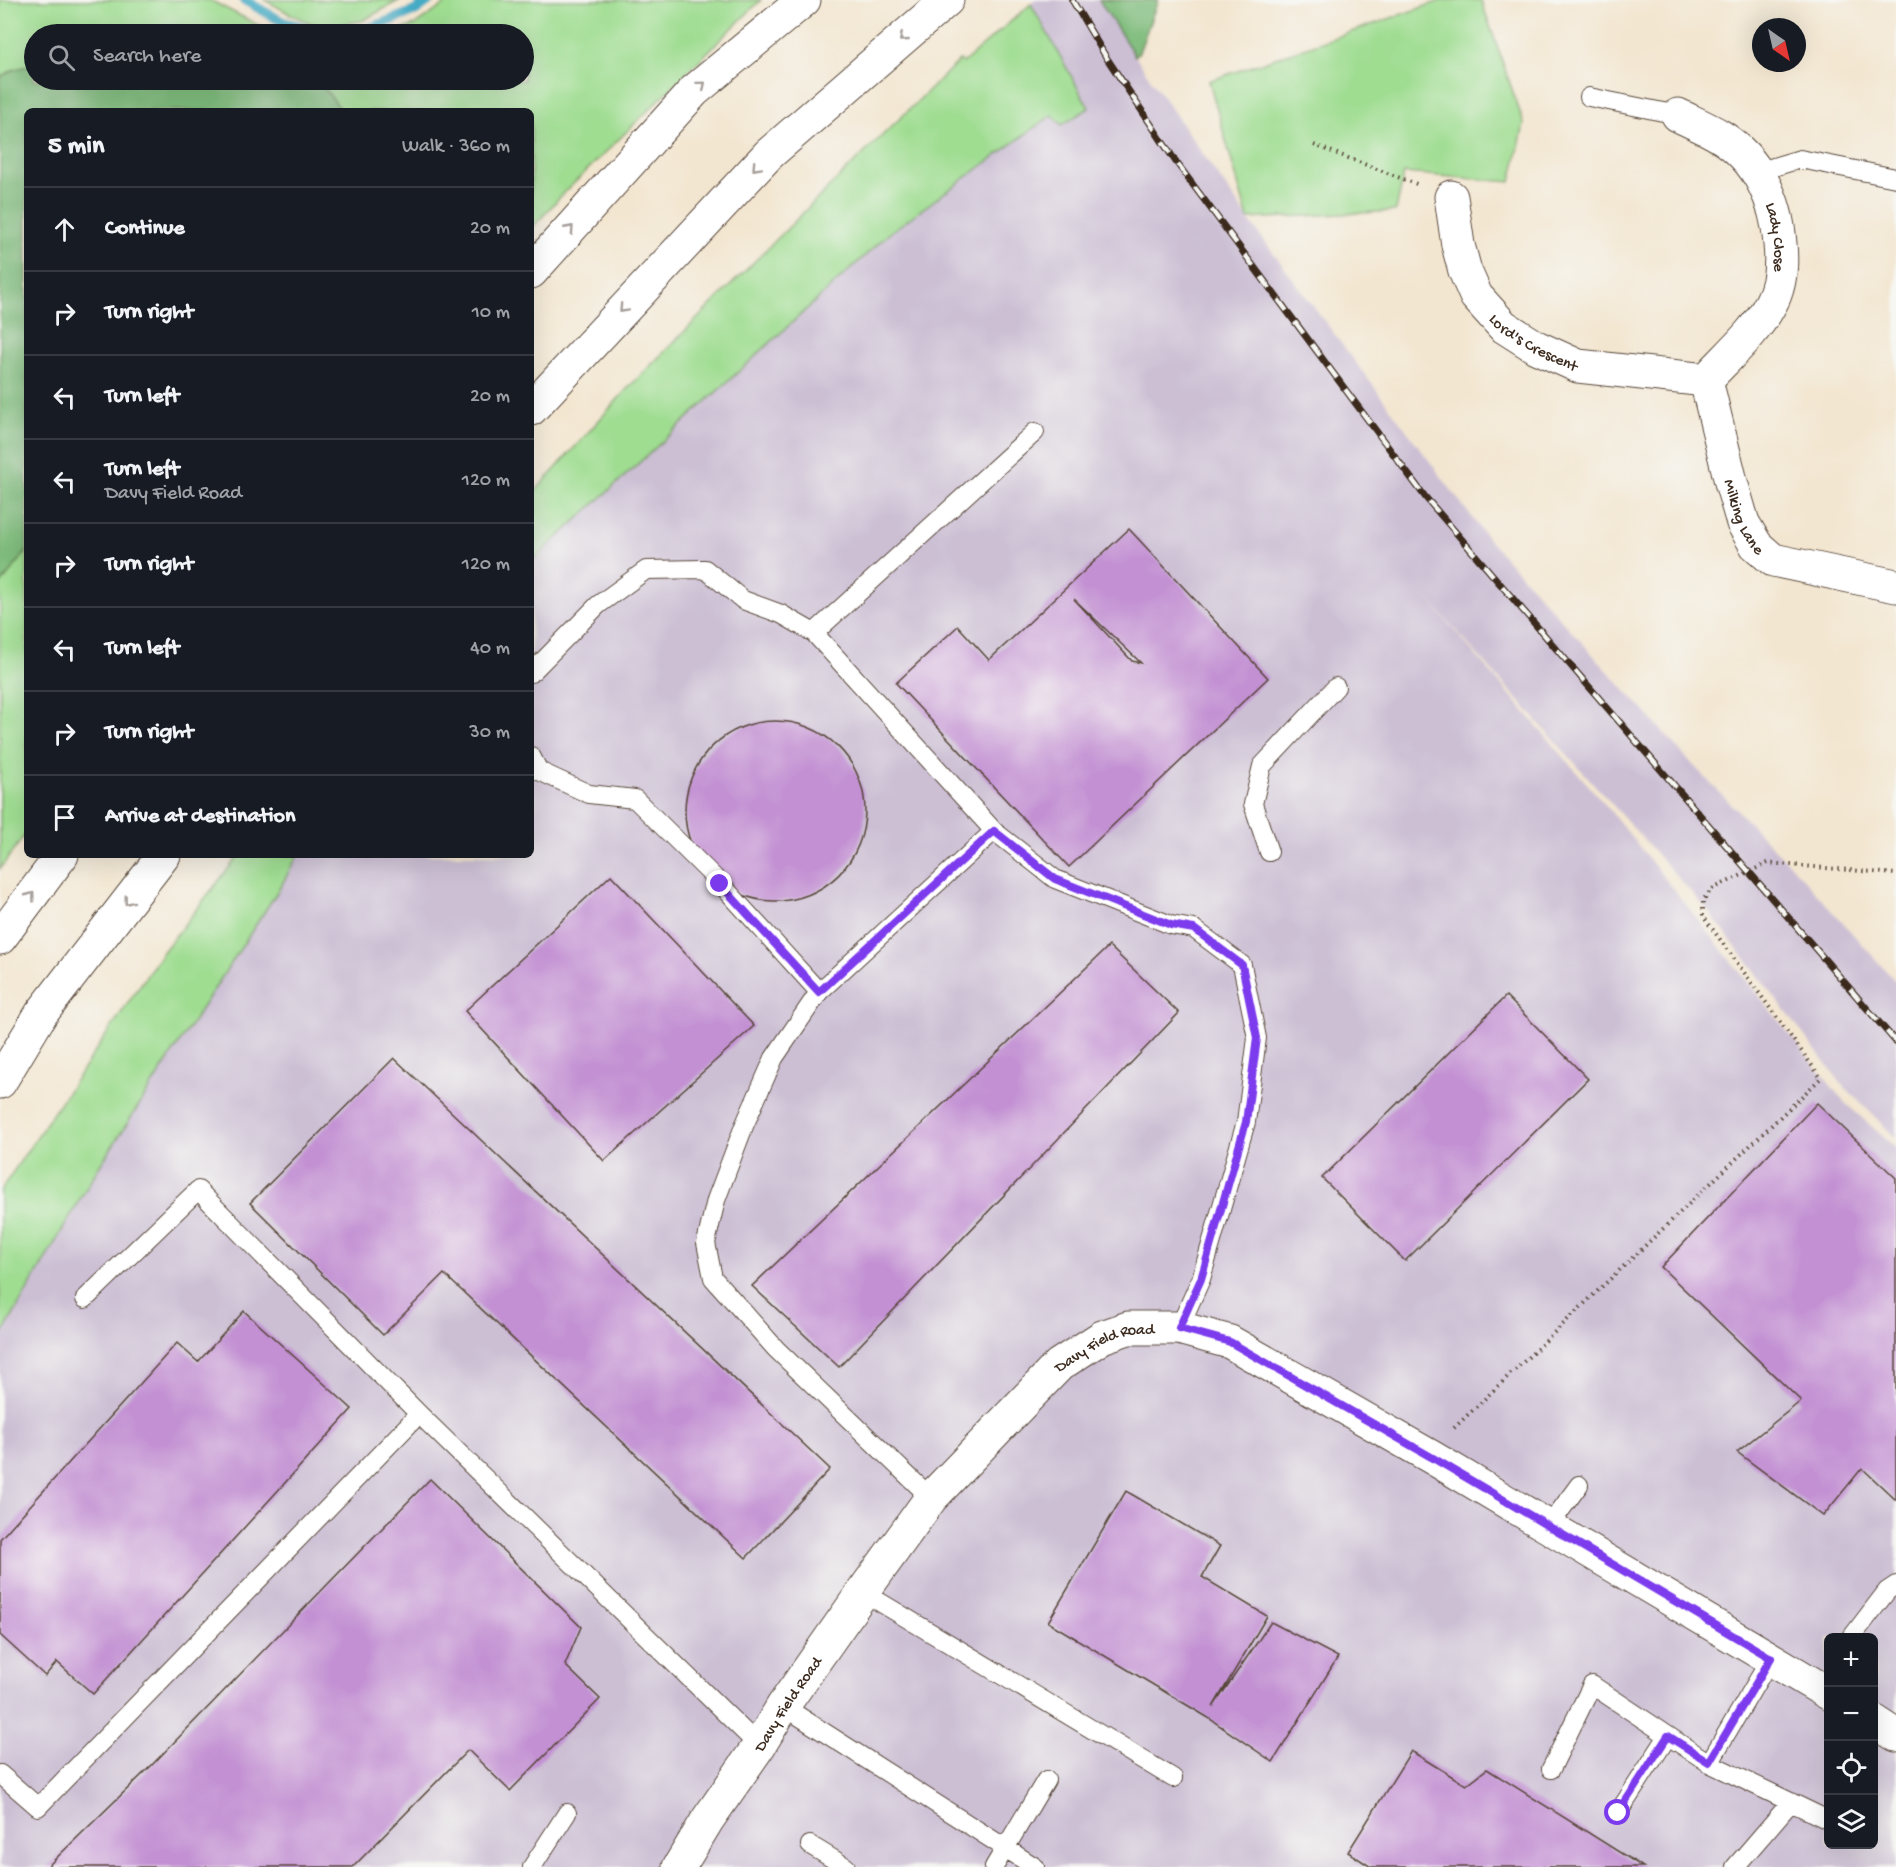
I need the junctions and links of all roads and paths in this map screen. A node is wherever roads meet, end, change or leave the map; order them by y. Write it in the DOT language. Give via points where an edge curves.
graph roads {
  1 [pos="804,0"];
  2 [pos="947,0"];
  3 [pos="1589,97"];
  4 [pos="1678,116"];
  5 [pos="1314,145"];
  6 [pos="1757,172"];
  7 [pos="1896,178"];
  8 [pos="1451,197"];
  9 [pos="534,269"];
  10 [pos="1706,380"];
  11 [pos="534,406"];
  12 [pos="1035,432"];
  13 [pos="1896,586"];
  14 [pos="814,633"];
  15 [pos="534,671"];
  16 [pos="1336,687"];
  17 [pos="534,762"];
  18 [pos="994,831"];
  19 [pos="1269,852"];
  20 [pos="60,858"];
  21 [pos="162,858"];
  22 [pos="1896,874"];
  23 [pos="0,938"];
  24 [pos="819,992"];
  25 [pos="0,1082"];
  26 [pos="85,1299"];
  27 [pos="1179,1328"];
  28 [pos="419,1414"];
  29 [pos="1454,1428"];
  30 [pos="1579,1485"];
  31 [pos="931,1498"];
  32 [pos="1549,1526"];
  33 [pos="1896,1585"];
  34 [pos="863,1592"];
  35 [pos="1855,1633"];
  36 [pos="1771,1658"];
  37 [pos="1824,1682"];
  38 [pos="783,1706"];
  39 [pos="1878,1723"];
  40 [pos="1896,1734"];
  41 [pos="1668,1736"];
  42 [pos="759,1746"];
  43 [pos="1709,1762"];
  44 [pos="1551,1769"];
  45 [pos="0,1774"];
  46 [pos="1173,1778"];
  47 [pos="1046,1780"];
  48 [pos="1791,1802"];
  49 [pos="567,1813"];
  50 [pos="1618,1813"];
  51 [pos="1824,1818"];
  52 [pos="810,1845"];
  53 [pos="1005,1848"];
  54 [pos="532,1867"];
  55 [pos="679,1867"];
  56 [pos="846,1867"];
  57 [pos="994,1867"];
  58 [pos="1035,1867"];
  59 [pos="1735,1867"];
  9 -- 1 [label="main road, one-way" via="694,91"];
  2 -- 11 [label="main road, one-way" via="769,154"];
  3 -- 4 [label="lane"];
  4 -- 6 [label="main road, Lady Close" via="1720,136"];
  5 -- 8 [label="path"];
  6 -- 7 [label="lane" via="1800,159"];
  6 -- 10 [label="main road, Lady Close" via="1773,205 1782,267 1773,300 1758,324"];
  8 -- 10 [label="main road, Lord's Crescent" via="1458,245 1476,296 1503,326 1578,366"];
  10 -- 13 [label="main road, Milking Lane" via="1743,523 1756,545 1773,560"];
  12 -- 14 [label="lane"];
  14 -- 15 [label="lane" via="743,600 705,569 646,570 598,605"];
  14 -- 18 [label="lane"];
  16 -- 19 [label="lane" via="1262,766 1253,804"];
  17 -- 24 [label="lane" via="539,771 589,794 635,800 720,884"];
  18 -- 24 [label="lane"];
  18 -- 27 [label="lane" via="1055,879 1171,925 1194,929 1242,965 1257,1038 1246,1122 1201,1279"];
  23 -- 20 [label="main road, one-way"];
  21 -- 25 [label="main road, one-way" via="40,1014"];
  22 -- 29 [label="path" via="1768,863 1712,889 1703,900 1703,916 1821,1078"];
  24 -- 31 [label="lane" via="774,1058 716,1200 706,1242 713,1278 776,1349"];
  26 -- 28 [label="lane" via="198,1190"];
  27 -- 31 [label="main road, Davy Field Road" via="1128,1328 1102,1337 1059,1365"];
  27 -- 32 [label="main road, Davy Field Road" via="1230,1342"];
  28 -- 42 [label="lane"];
  28 -- 45 [label="lane" via="38,1807"];
  30 -- 32 [label="lane"];
  31 -- 34 [label="main road, Davy Field Road"];
  32 -- 36 [label="main road, Davy Field Road"];
  33 -- 35 [label="lane"];
  34 -- 38 [label="main road, Davy Field Road"];
  34 -- 46 [label="lane"];
  36 -- 37 [label="main road, Davy Field Road"];
  36 -- 43 [label="lane"];
  38 -- 42 [label="main road, Davy Field Road"];
  38 -- 53 [label="lane"];
  39 -- 40 [label="main road"];
  41 -- 43 [label="lane"];
  41 -- 44 [label="lane" via="1592,1685"];
  41 -- 50 [label="lane"];
  42 -- 55 [label="main road, Davy Field Road"];
  43 -- 48 [label="lane"];
  47 -- 53 [label="lane"];
  48 -- 51 [label="lane"];
  48 -- 59 [label="lane"];
  49 -- 54 [label="lane"];
  52 -- 56 [label="lane"];
  53 -- 57 [label="lane"];
  53 -- 58 [label="lane"];
}
